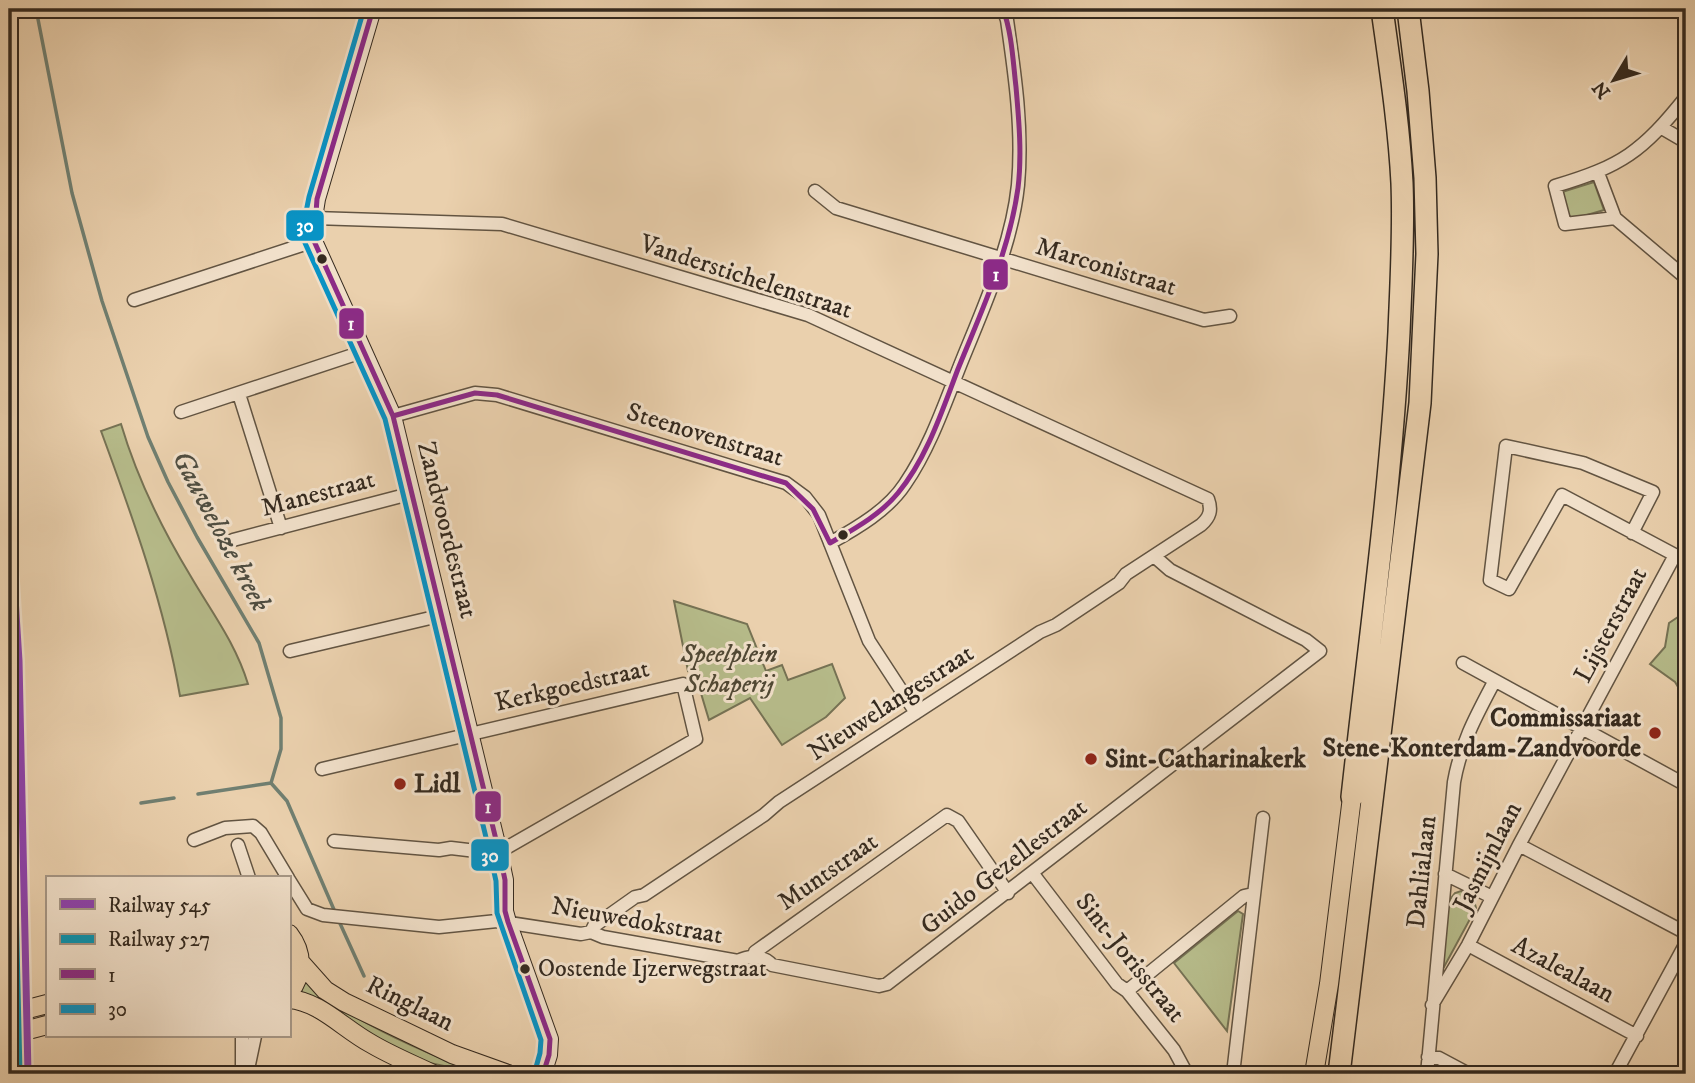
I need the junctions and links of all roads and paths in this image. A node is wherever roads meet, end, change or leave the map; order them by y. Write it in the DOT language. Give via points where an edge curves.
graph roads {
  1 [pos="373,9"];
  2 [pos="1003,9"];
  3 [pos="1382,9"];
  4 [pos="1408,9"];
  5 [pos="1686,97"];
  6 [pos="1662,128"];
  7 [pos="1686,142"];
  8 [pos="1598,173"];
  9 [pos="815,191"];
  10 [pos="314,218"];
  11 [pos="1615,218"];
  12 [pos="314,241"];
  13 [pos="1002,260"];
  14 [pos="1686,278"];
  15 [pos="134,300"];
  16 [pos="1230,316"];
  17 [pos="365,351"];
  18 [pos="954,382"];
  19 [pos="239,394"];
  20 [pos="181,412"];
  21 [pos="393,416"];
  22 [pos="413,493"];
  23 [pos="1211,508"];
  24 [pos="281,528"];
  25 [pos="1632,533"];
  26 [pos="233,540"];
  27 [pos="830,543"];
  28 [pos="1154,556"];
  29 [pos="1680,558"];
  30 [pos="443,615"];
  31 [pos="290,651"];
  32 [pos="1463,663"];
  33 [pos="1494,682"];
  34 [pos="916,713"];
  35 [pos="1581,728"];
  36 [pos="471,733"];
  37 [pos="322,769"];
  38 [pos="1686,785"];
  39 [pos="1352,797"];
  40 [pos="1263,818"];
  41 [pos="194,840"];
  42 [pos="334,841"];
  43 [pos="1519,845"];
  44 [pos="499,852"];
  45 [pos="1033,874"];
  46 [pos="1445,874"];
  47 [pos="239,876"];
  48 [pos="247,876"];
  49 [pos="286,876"];
  50 [pos="290,882"];
  51 [pos="1008,893"];
  52 [pos="1253,894"];
  53 [pos="1492,897"];
  54 [pos="508,922"];
  55 [pos="591,932"];
  56 [pos="1686,933"];
  57 [pos="290,936"];
  58 [pos="1686,943"];
  59 [pos="1468,945"];
  60 [pos="754,957"];
  61 [pos="301,963"];
  62 [pos="879,986"];
  63 [pos="290,991"];
  64 [pos="1127,991"];
  65 [pos="290,999"];
  66 [pos="46,1004"];
  67 [pos="1432,1005"];
  68 [pos="9,1014"];
  69 [pos="46,1025"];
  70 [pos="9,1035"];
  71 [pos="1637,1035"];
  72 [pos="242,1038"];
  73 [pos="254,1038"];
  74 [pos="1428,1057"];
  75 [pos="244,1074"];
  76 [pos="433,1074"];
  77 [pos="508,1074"];
  78 [pos="543,1074"];
  79 [pos="1187,1074"];
  80 [pos="1233,1074"];
  81 [pos="1314,1074"];
  82 [pos="1339,1074"];
  83 [pos="1427,1074"];
  84 [pos="1469,1074"];
  85 [pos="1615,1074"];
  1 -- 10 [label="main road, Zandvoordestraat"];
  2 -- 13 [label="street" via="1019,102 1018,186"];
  3 -- 39 [label="highway" via="1397,118 1402,262 1396,402"];
  4 -- 82 [label="highway" via="1425,178 1427,254 1420,403"];
  5 -- 6 [label="street"];
  6 -- 7 [label="street"];
  6 -- 8 [label="street" via="1622,161"];
  8 -- 11 [label="street"];
  8 -- 11 [label="street" via="1555,186 1565,224"];
  9 -- 13 [label="street, Marconistraat" via="836,208"];
  10 -- 12 [label="main road, Zandvoordestraat"];
  10 -- 18 [label="street, Vanderstichelenstraat" via="502,224 808,315"];
  11 -- 14 [label="street"];
  12 -- 15 [label="street"];
  12 -- 17 [label="main road, Zandvoordestraat"];
  13 -- 16 [label="street, Marconistraat" via="1204,320"];
  13 -- 18 [label="street"];
  17 -- 19 [label="street"];
  17 -- 21 [label="main road, Zandvoordestraat"];
  18 -- 23 [label="street, Vanderstichelenstraat" via="1208,499"];
  18 -- 27 [label="street" via="905,485 888,504"];
  19 -- 20 [label="street"];
  19 -- 24 [label="street"];
  21 -- 22 [label="main road, Zandvoordestraat"];
  21 -- 27 [label="street, Steenovenstraat" via="475,393 510,398 786,483 819,515"];
  22 -- 24 [label="street, Manestraat"];
  22 -- 30 [label="main road, Zandvoordestraat"];
  23 -- 28 [label="street, Nieuwelangestraat" via="1201,526"];
  24 -- 26 [label="street, Manestraat"];
  25 -- 25 [label="street" via="1653,492 1583,463 1506,446 1490,580 1509,589 1562,495"];
  25 -- 29 [label="street"];
  27 -- 34 [label="street, Steenovenstraat" via="869,641"];
  28 -- 34 [label="street, Nieuwelangestraat" via="1056,625"];
  28 -- 45 [label="street, Guido Gezellestraat" via="1170,570 1307,640 1320,651"];
  29 -- 35 [label="street, Lijsterstraat"];
  30 -- 31 [label="street"];
  30 -- 36 [label="main road, Zandvoordestraat"];
  32 -- 33 [label="street"];
  33 -- 35 [label="street"];
  33 -- 46 [label="street, Dahlialaan" via="1459,755"];
  34 -- 55 [label="street, Nieuwelangestraat" via="635,897"];
  35 -- 38 [label="street"];
  35 -- 43 [label="street, Jasmijnlaan"];
  36 -- 37 [label="street, Kerkgoedstraat"];
  36 -- 44 [label="main road, Zandvoordestraat"];
  36 -- 44 [label="street, Kerkgoedstraat" via="683,684 696,739"];
  39 -- 81 [label="main road"];
  40 -- 52 [label="street"];
  41 -- 49 [label="street" via="225,828 253,825"];
  42 -- 44 [label="street"];
  43 -- 53 [label="street, Jasmijnlaan"];
  43 -- 56 [label="street"];
  44 -- 54 [label="main road, Zandvoordestraat"];
  45 -- 51 [label="street, Guido Gezellestraat"];
  45 -- 64 [label="street, Sint-Jorisstraat"];
  46 -- 53 [label="street"];
  46 -- 67 [label="street, Dahlialaan"];
  47 -- 48 [label="street" via="238,845"];
  50 -- 54 [label="street, Nieuwedokstraat" via="307,909 323,915 439,927"];
  51 -- 60 [label="street, Muntstraat" via="953,816 947,815 755,951"];
  51 -- 62 [label="street, Guido Gezellestraat" via="895,980"];
  52 -- 64 [label="street" via="1244,896"];
  52 -- 80 [label="street"];
  53 -- 59 [label="street, Jasmijnlaan"];
  54 -- 55 [label="street, Nieuwedokstraat"];
  54 -- 78 [label="main road, Zandvoordestraat" via="550,1039"];
  55 -- 60 [label="street, Nieuwedokstraat" via="738,961"];
  57 -- 61 [label="main road, Ringlaan"];
  58 -- 71 [label="street"];
  59 -- 67 [label="street, Jasmijnlaan"];
  59 -- 71 [label="street, Azalealaan"];
  60 -- 62 [label="street, Nieuwedokstraat" via="772,965"];
  61 -- 63 [label="main road"];
  61 -- 77 [label="main road, Ringlaan" via="325,990 344,1002 452,1054"];
  64 -- 79 [label="street, Sint-Jorisstraat" via="1174,1050"];
  65 -- 76 [label="main road, Ringlaan" via="299,999 368,1042"];
  66 -- 68 [label="main road"];
  67 -- 74 [label="street, Dahlialaan"];
  69 -- 70 [label="main road"];
  71 -- 85 [label="street"];
  72 -- 75 [label="street"];
  73 -- 75 [label="street"];
  74 -- 83 [label="street, Dahlialaan"];
  74 -- 84 [label="street"];
}
